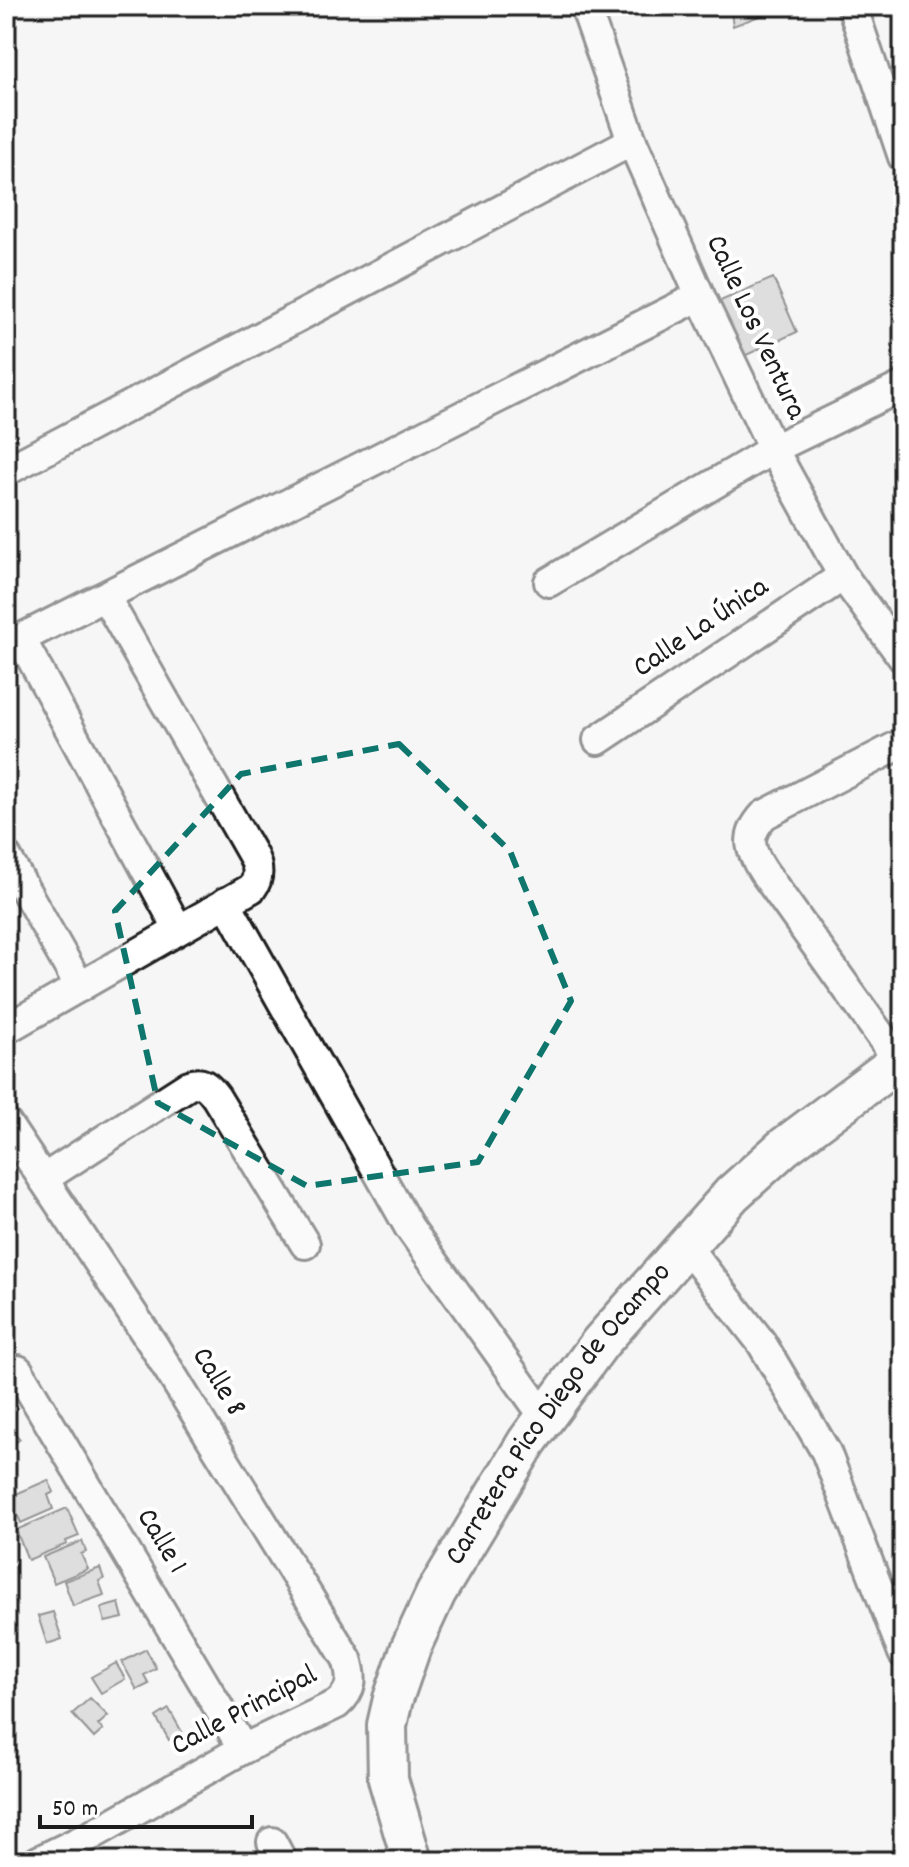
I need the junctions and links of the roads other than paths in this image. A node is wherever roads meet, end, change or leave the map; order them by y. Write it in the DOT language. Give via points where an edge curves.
graph roads {
  1 [pos="585,6"];
  2 [pos="852,6"];
  3 [pos="632,141"];
  4 [pos="903,157"];
  5 [pos="700,296"];
  6 [pos="903,386"];
  7 [pos="773,449"];
  8 [pos="6,471"];
  9 [pos="843,576"];
  10 [pos="549,582"];
  11 [pos="106,598"];
  12 [pos="14,643"];
  13 [pos="903,658"];
  14 [pos="598,740"];
  15 [pos="903,743"];
  16 [pos="6,856"];
  17 [pos="226,902"];
  18 [pos="178,929"];
  19 [pos="80,987"];
  20 [pos="6,1029"];
  21 [pos="901,1059"];
  22 [pos="6,1123"];
  23 [pos="43,1179"];
  24 [pos="305,1244"];
  25 [pos="685,1245"];
  26 [pos="18,1370"];
  27 [pos="545,1418"];
  28 [pos="903,1653"];
  29 [pos="351,1686"];
  30 [pos="393,1699"];
  31 [pos="243,1749"];
  32 [pos="38,1861"];
  33 [pos="412,1861"];
  1 -- 3 [label="street, Calle Los Ventura"];
  2 -- 4 [label="street"];
  3 -- 5 [label="street, Calle Los Ventura"];
  3 -- 8 [label="street"];
  5 -- 7 [label="street, Calle Los Ventura"];
  5 -- 11 [label="street"];
  6 -- 7 [label="street"];
  7 -- 9 [label="street, Calle Los Ventura"];
  7 -- 10 [label="street"];
  9 -- 13 [label="street, Calle Los Ventura"];
  9 -- 14 [label="street, Calle La Única"];
  11 -- 12 [label="street"];
  11 -- 17 [label="street" via="257,863 258,879 252,888"];
  12 -- 18 [label="street"];
  15 -- 21 [label="street" via="764,815 750,842 763,871"];
  16 -- 19 [label="street"];
  17 -- 18 [label="street"];
  17 -- 27 [label="street" via="409,1227"];
  18 -- 19 [label="street"];
  19 -- 20 [label="street"];
  21 -- 25 [label="street, Carretera Pico Diego de Ocampo" via="784,1147"];
  22 -- 23 [label="street, Calle 8"];
  23 -- 24 [label="street" via="189,1085 201,1083 216,1097"];
  23 -- 29 [label="street, Calle 8" via="154,1346 339,1646"];
  25 -- 27 [label="street, Carretera Pico Diego de Ocampo" via="600,1343"];
  25 -- 28 [label="street" via="761,1342 826,1452"];
  26 -- 31 [label="street, Calle 1"];
  27 -- 30 [label="street, Carretera Pico Diego de Ocampo" via="436,1593"];
  29 -- 30 [label="street"];
  29 -- 31 [label="street, Calle Principal" via="337,1704"];
  30 -- 33 [label="street, Carretera Pico Diego de Ocampo" via="387,1725 388,1779"];
  31 -- 32 [label="street, Calle Principal"];
}
